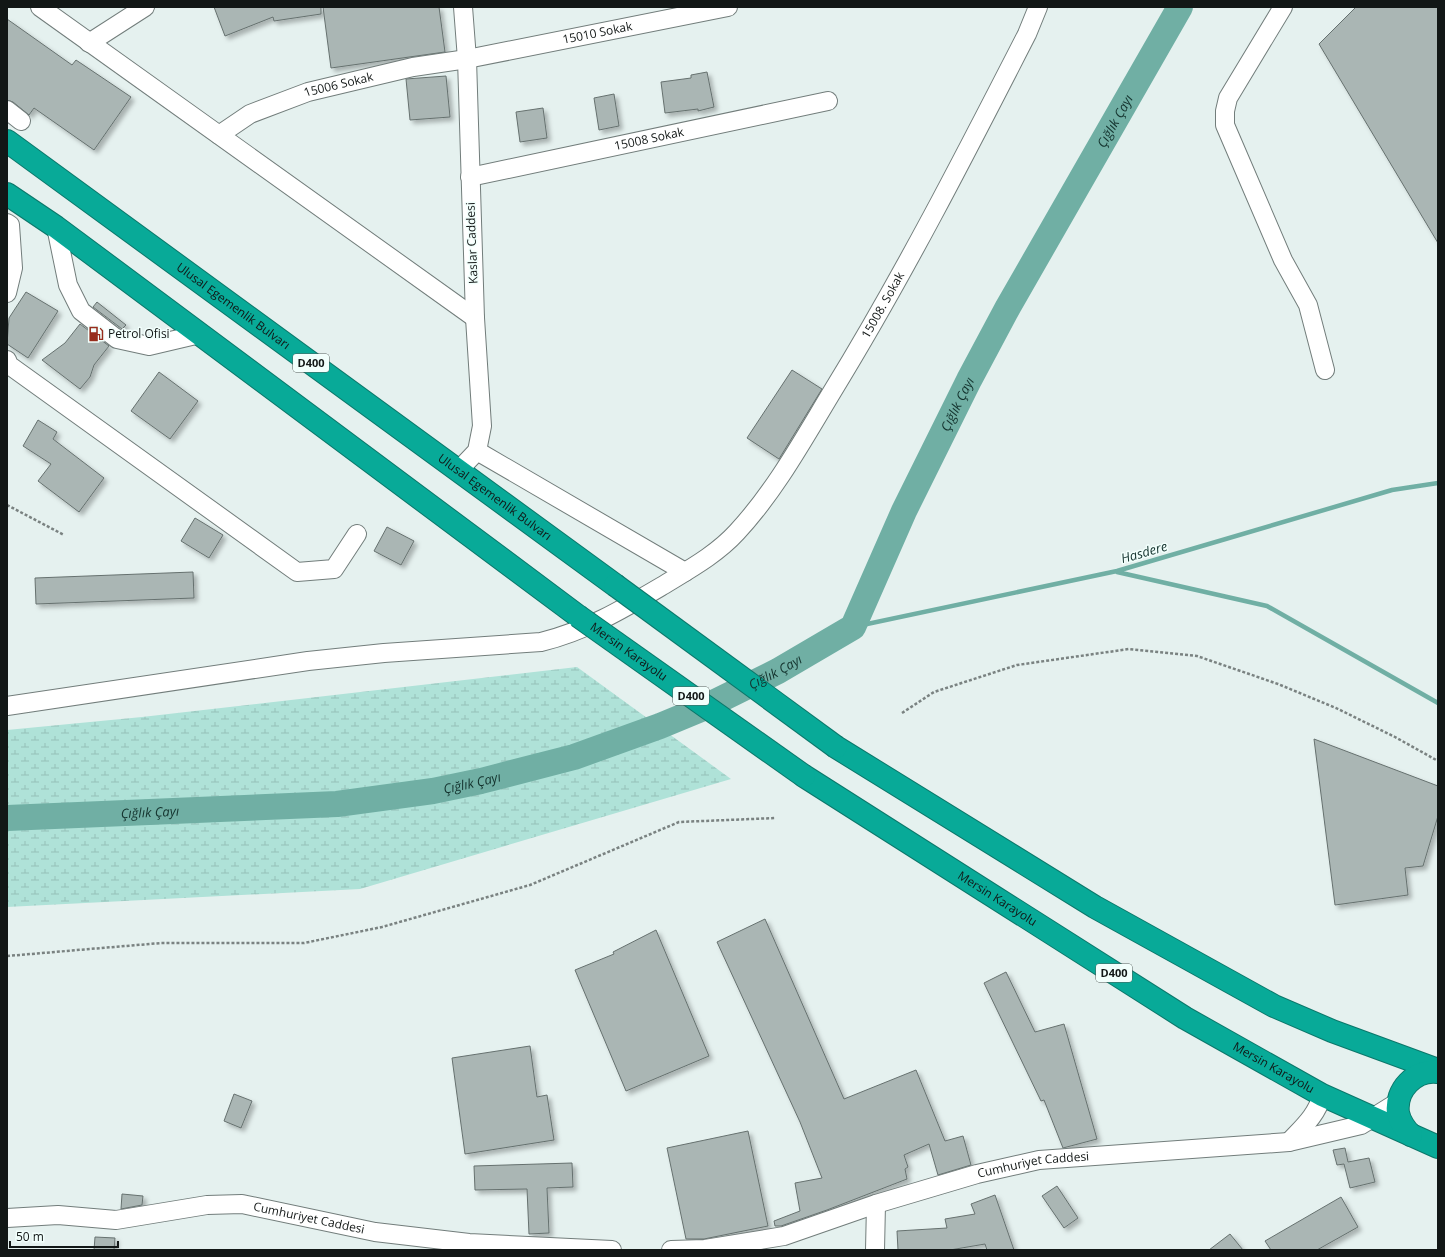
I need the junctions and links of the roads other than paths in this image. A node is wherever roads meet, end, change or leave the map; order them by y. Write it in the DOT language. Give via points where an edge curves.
graph roads {
  1 [pos="40,7"];
  2 [pos="145,7"];
  3 [pos="463,7"];
  4 [pos="728,7"];
  5 [pos="1038,7"];
  6 [pos="1283,7"];
  7 [pos="89,43"];
  8 [pos="467,59"];
  9 [pos="828,101"];
  10 [pos="219,135"];
  11 [pos="7,142"];
  12 [pos="470,177"];
  13 [pos="7,194"];
  14 [pos="7,223"];
  15 [pos="56,227"];
  16 [pos="7,293"];
  17 [pos="475,318"];
  18 [pos="200,334"];
  19 [pos="7,360"];
  20 [pos="1325,370"];
  21 [pos="477,451"];
  22 [pos="458,471"];
  23 [pos="357,534"];
  24 [pos="685,572"];
  25 [pos="7,706"];
  26 [pos="1438,1071"];
  27 [pos="1322,1095"];
  28 [pos="1398,1102"];
  29 [pos="1375,1123"];
  30 [pos="1411,1135"];
  31 [pos="1289,1142"];
  32 [pos="1438,1147"];
  33 [pos="876,1204"];
  34 [pos="7,1218"];
  35 [pos="505,1247"];
  36 [pos="612,1250"];
  37 [pos="671,1250"];
  38 [pos="875,1250"];
  1 -- 7 [label="street"];
  2 -- 7 [label="street"];
  3 -- 8 [label="street, Kaslar Caddesi"];
  4 -- 8 [label="street, 15010 Sokak"];
  5 -- 24 [label="street, 15008. Sokak" via="1027,34 937,208 874,323 789,463 737,532 718,550"];
  6 -- 20 [label="street" via="1228,98 1225,125 1282,260 1308,305"];
  7 -- 10 [label="street"];
  8 -- 10 [label="street, 15006 Sokak" via="413,67 308,92 250,114"];
  8 -- 12 [label="street, Kaslar Caddesi"];
  9 -- 12 [label="street, 15008 Sokak"];
  10 -- 17 [label="street"];
  11 -- 22 [label="highway, Ulusal Egemenlik Bulvarı / D400"];
  12 -- 17 [label="street, Kaslar Caddesi"];
  13 -- 15 [label="highway, D400"];
  14 -- 16 [label="street" via="10,225 13,268"];
  15 -- 18 [label="highway, D400"];
  15 -- 18 [label="street" via="68,285 81,311 117,339 149,346"];
  17 -- 21 [label="street, Kaslar Caddesi" via="482,426"];
  18 -- 27 [label="highway, Mersin Karayolu / D400, bridge" via="578,616 804,776 1185,1018"];
  19 -- 23 [label="street" via="9,366 297,572 334,569"];
  21 -- 22 [label="street"];
  21 -- 24 [label="street"];
  22 -- 26 [label="highway, Ulusal Egemenlik Bulvarı / D400, bridge" via="836,747 1095,907 1274,1006"];
  24 -- 25 [label="street, 15008. Sokak" via="589,626 566,636 542,642 308,661"];
  26 -- 28 [label="highway" via="1420,1074 1410,1081 1402,1090"];
  27 -- 29 [label="highway, Mersin Karayolu / D400"];
  27 -- 31 [label="street" via="1312,1118"];
  28 -- 29 [label="street, Cumhuriyet Caddesi"];
  28 -- 30 [label="highway" via="1398,1114 1403,1126"];
  29 -- 30 [label="highway, Mersin Karayolu / D400"];
  29 -- 31 [label="street, Cumhuriyet Caddesi"];
  30 -- 32 [label="highway, Mersin Karayolu / D400"];
  31 -- 33 [label="street, Cumhuriyet Caddesi" via="1039,1160 977,1174"];
  33 -- 37 [label="street, Cumhuriyet Caddesi" via="784,1236 705,1249"];
  33 -- 38 [label="street"];
  34 -- 35 [label="street, Cumhuriyet Caddesi" via="58,1215 116,1220 208,1205 242,1204 375,1232"];
  35 -- 36 [label="street, Cumhuriyet Caddesi"];
}
